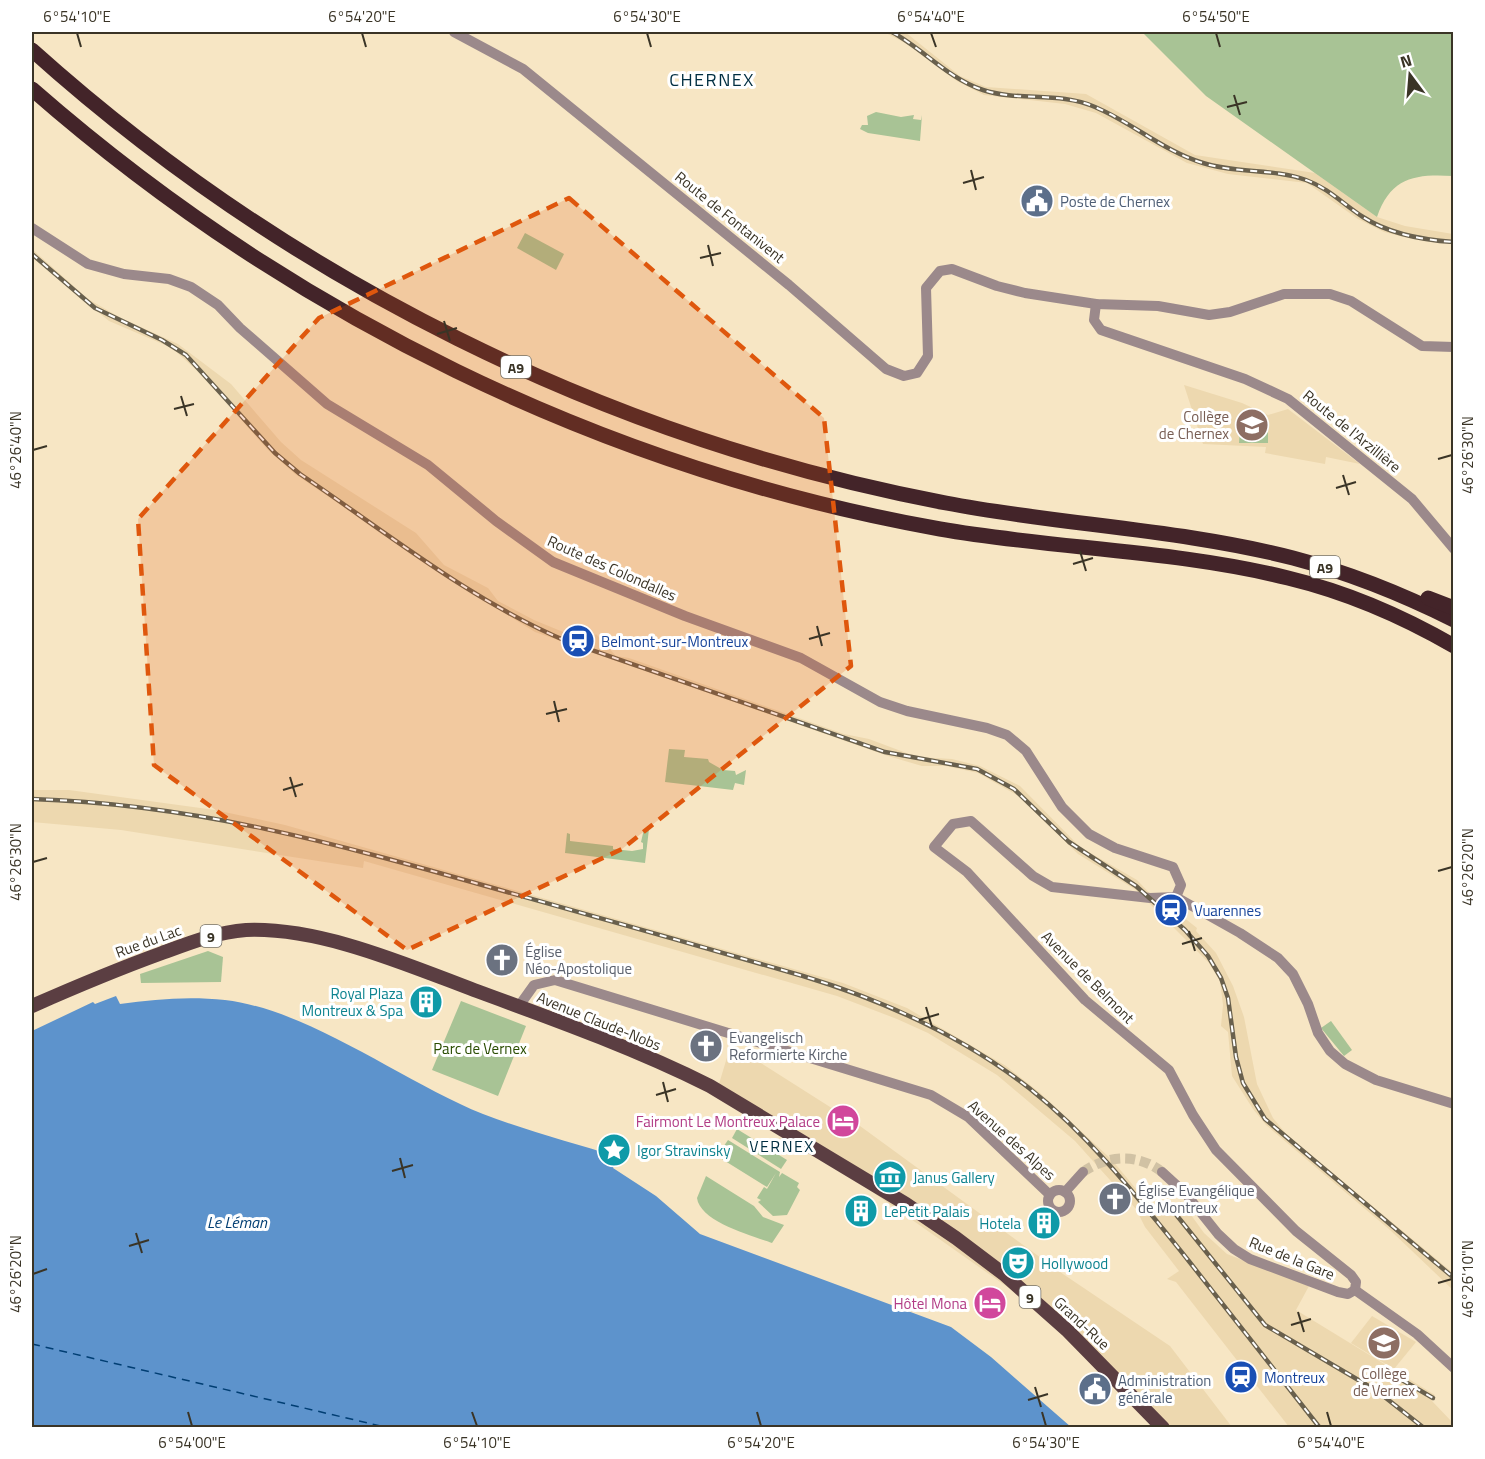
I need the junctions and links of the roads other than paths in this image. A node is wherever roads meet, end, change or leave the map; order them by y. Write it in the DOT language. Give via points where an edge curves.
graph roads {
  1 [pos="454,32"];
  2 [pos="32,50"];
  3 [pos="32,89"];
  4 [pos="32,228"];
  5 [pos="1096,304"];
  6 [pos="1454,347"];
  7 [pos="1454,549"];
  8 [pos="1367,581"];
  9 [pos="1454,608"];
  10 [pos="1454,620"];
  11 [pos="1454,646"];
  12 [pos="1176,897"];
  13 [pos="352,948"];
  14 [pos="32,1006"];
  15 [pos="519,1006"];
  16 [pos="1454,1104"];
  17 [pos="1083,1172"];
  18 [pos="1162,1172"];
  19 [pos="1065,1192"];
  20 [pos="1050,1195"];
  21 [pos="914,1209"];
  22 [pos="1355,1290"];
  23 [pos="1454,1368"];
  24 [pos="1163,1428"];
  1 -- 5 [label="street, Route de Fontanivent" via="523,69 898,375 917,374 928,356 924,295 935,276 952,269 1010,290"];
  2 -- 8 [label="highway, A9" via="158,154 270,232 387,301 520,369 679,431 810,472 946,503 1293,558"];
  3 -- 11 [label="highway, A9" via="139,178 253,257 372,329 497,391 627,444 760,487 896,520 1036,544 1265,573 1332,591 1398,617"];
  4 -- 12 [label="street, Route des Colondalles" via="88,264 124,274 169,279 191,287 218,305 327,404 428,465 552,562 685,616 783,650 880,702 1006,735 1026,751 1062,807 1089,834 1115,848 1173,867 1181,885"];
  5 -- 6 [label="street" via="1158,306 1209,315 1242,309 1284,294 1330,294 1351,301 1422,346"];
  5 -- 7 [label="street, Route de l'Arzillière" via="1094,320 1101,330 1245,379 1288,399 1412,499"];
  8 -- 9 [label="highway"];
  8 -- 10 [label="highway, A9"];
  12 -- 16 [label="street" via="1240,933 1286,966 1302,989 1318,1034 1345,1064 1376,1080"];
  12 -- 22 [label="street, Avenue de Belmont" via="1150,898 1053,887 1033,876 968,820 949,827 934,847 967,872 1085,1000 1169,1070 1216,1150 1296,1231 1351,1275 1356,1282"];
  13 -- 14 [label="main road, Rue du Lac / 9" via="276,931 225,933 90,980"];
  13 -- 15 [label="main road, Avenue Claude-Nobs / 9"];
  15 -- 20 [label="street, Avenue des Alpes" via="534,985 555,980 925,1092 968,1117"];
  15 -- 21 [label="main road, Avenue Claude-Nobs / 9" via="710,1086"];
  17 -- 19 [label="street"];
  18 -- 22 [label="street, Rue de la Gare" via="1189,1197 1224,1242 1240,1253 1338,1292 1348,1294"];
  19 -- 20 [label="street" via="1058,1190"];
  19 -- 20 [label="street" via="1070,1203 1062,1212 1049,1206"];
  21 -- 24 [label="main road, Grand-Rue / 9" via="1022,1290 1091,1353"];
  22 -- 23 [label="street" via="1417,1334"];
}
